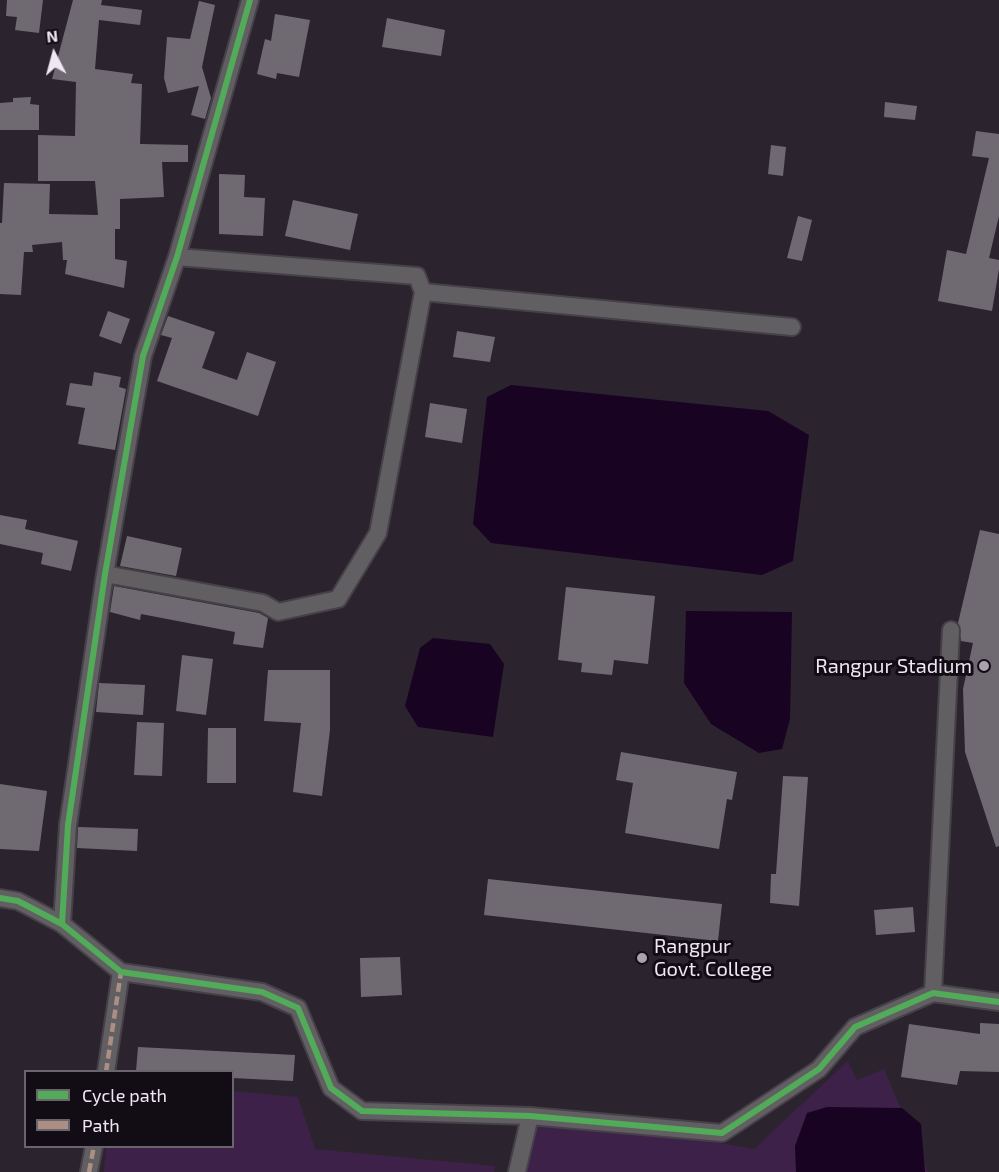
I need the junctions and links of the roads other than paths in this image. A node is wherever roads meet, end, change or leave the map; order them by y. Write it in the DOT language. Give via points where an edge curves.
graph roads {
  1 [pos="250,0"];
  2 [pos="177,257"];
  3 [pos="423,292"];
  4 [pos="792,327"];
  5 [pos="105,574"];
  6 [pos="951,630"];
  7 [pos="0,898"];
  8 [pos="62,924"];
  9 [pos="122,972"];
  10 [pos="933,993"];
  11 [pos="999,1002"];
  12 [pos="105,1070"];
  13 [pos="530,1116"];
  14 [pos="94,1148"];
  15 [pos="89,1172"];
  16 [pos="517,1172"];
  1 -- 2 [label="street"];
  2 -- 3 [label="street" via="417,276"];
  2 -- 5 [label="street" via="143,356"];
  3 -- 4 [label="street"];
  3 -- 5 [label="street" via="378,533 338,599 278,612 263,603"];
  5 -- 8 [label="street" via="68,825"];
  6 -- 10 [label="street"];
  7 -- 8 [label="street" via="18,902"];
  8 -- 9 [label="street"];
  9 -- 12 [label="street"];
  9 -- 13 [label="street" via="262,992 298,1008 331,1088 362,1111"];
  10 -- 11 [label="street"];
  10 -- 13 [label="street" via="855,1027 819,1069 722,1133"];
  13 -- 16 [label="street"];
  14 -- 15 [label="street"];
}
